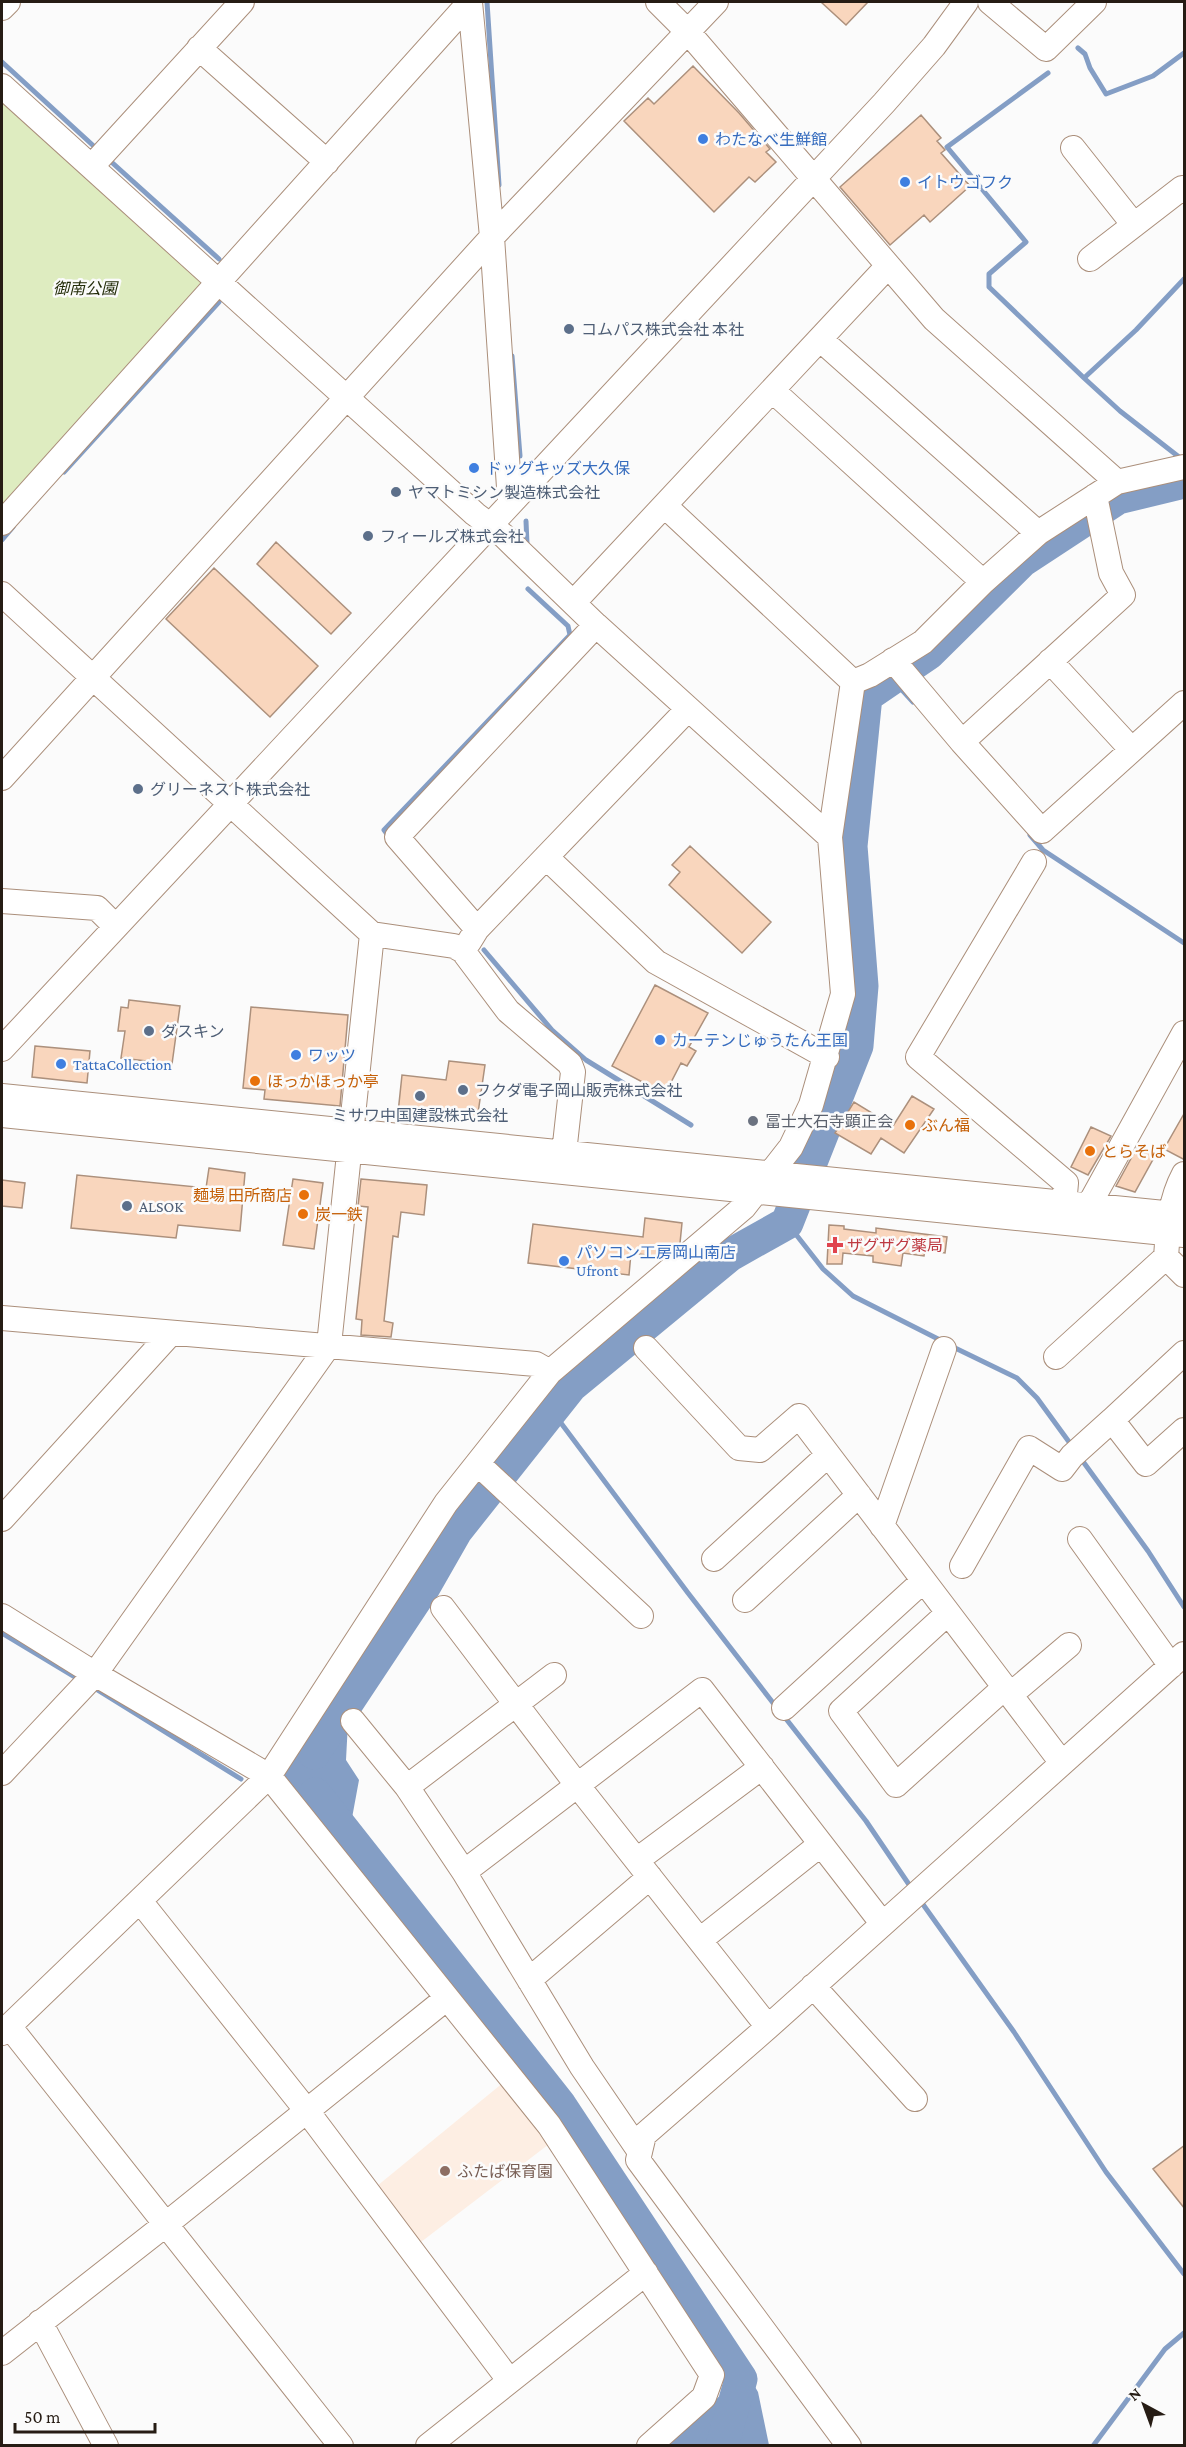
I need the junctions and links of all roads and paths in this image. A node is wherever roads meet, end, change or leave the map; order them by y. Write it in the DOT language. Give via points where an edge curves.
graph roads {
  1 [pos="8,2"];
  2 [pos="242,2"];
  3 [pos="470,2"];
  4 [pos="658,2"];
  5 [pos="716,2"];
  6 [pos="966,2"];
  7 [pos="990,2"];
  8 [pos="1094,2"];
  9 [pos="2,8"];
  10 [pos="688,32"];
  11 [pos="199,48"];
  12 [pos="2,86"];
  13 [pos="1073,148"];
  14 [pos="100,158"];
  15 [pos="327,162"];
  16 [pos="812,179"];
  17 [pos="1185,191"];
  18 [pos="1134,225"];
  19 [pos="499,230"];
  20 [pos="1090,259"];
  21 [pos="888,266"];
  22 [pos="218,283"];
  23 [pos="821,340"];
  24 [pos="773,392"];
  25 [pos="346,398"];
  26 [pos="1185,467"];
  27 [pos="1117,482"];
  28 [pos="510,502"];
  29 [pos="665,506"];
  30 [pos="1097,507"];
  31 [pos="2,523"];
  32 [pos="490,525"];
  33 [pos="1038,533"];
  34 [pos="983,582"];
  35 [pos="2,594"];
  36 [pos="574,602"];
  37 [pos="596,625"];
  38 [pos="1050,662"];
  39 [pos="899,667"];
  40 [pos="93,678"];
  41 [pos="853,682"];
  42 [pos="1185,703"];
  43 [pos="687,709"];
  44 [pos="962,742"];
  45 [pos="1132,750"];
  46 [pos="2,778"];
  47 [pos="230,804"];
  48 [pos="830,837"];
  49 [pos="546,857"];
  50 [pos="1034,862"];
  51 [pos="2,901"];
  52 [pos="115,926"];
  53 [pos="477,929"];
  54 [pos="372,934"];
  55 [pos="463,951"];
  56 [pos="1185,1033"];
  57 [pos="2,1049"];
  58 [pos="826,1057"];
  59 [pos="2,1096"];
  60 [pos="2,1115"];
  61 [pos="351,1141"];
  62 [pos="564,1153"];
  63 [pos="771,1173"];
  64 [pos="1185,1174"];
  65 [pos="790,1185"];
  66 [pos="756,1192"];
  67 [pos="1089,1205"];
  68 [pos="1063,1212"];
  69 [pos="1174,1231"];
  70 [pos="1185,1275"];
  71 [pos="2,1317"];
  72 [pos="171,1333"];
  73 [pos="329,1345"];
  74 [pos="646,1348"];
  75 [pos="944,1349"];
  76 [pos="1185,1353"];
  77 [pos="1056,1357"];
  78 [pos="550,1372"];
  79 [pos="1112,1420"];
  80 [pos="1185,1430"];
  81 [pos="828,1455"];
  82 [pos="482,1467"];
  83 [pos="859,1495"];
  84 [pos="2,1519"];
  85 [pos="882,1526"];
  86 [pos="1080,1539"];
  87 [pos="714,1559"];
  88 [pos="962,1566"];
  89 [pos="923,1581"];
  90 [pos="744,1600"];
  91 [pos="443,1608"];
  92 [pos="948,1613"];
  93 [pos="2,1616"];
  94 [pos="641,1616"];
  95 [pos="1069,1645"];
  96 [pos="1178,1660"];
  97 [pos="554,1675"];
  98 [pos="89,1681"];
  99 [pos="1007,1691"];
  100 [pos="516,1704"];
  101 [pos="784,1708"];
  102 [pos="353,1721"];
  103 [pos="1062,1763"];
  104 [pos="762,1767"];
  105 [pos="2,1773"];
  106 [pos="269,1776"];
  107 [pos="578,1786"];
  108 [pos="407,1787"];
  109 [pos="821,1844"];
  110 [pos="643,1869"];
  111 [pos="464,1872"];
  112 [pos="140,1900"];
  113 [pos="882,1923"];
  114 [pos="700,1940"];
  115 [pos="529,1980"];
  116 [pos="813,1986"];
  117 [pos="447,1998"];
  118 [pos="768,2027"];
  119 [pos="5,2030"];
  120 [pos="915,2099"];
  121 [pos="307,2111"];
  122 [pos="640,2152"];
  123 [pos="165,2225"];
  124 [pos="645,2273"];
  125 [pos="40,2322"];
  126 [pos="2,2353"];
  127 [pos="509,2380"];
  128 [pos="106,2445"];
  129 [pos="341,2445"];
  130 [pos="428,2445"];
  131 [pos="649,2445"];
  132 [pos="849,2445"];
  1 -- 9 [label="street"];
  2 -- 11 [label="street"];
  3 -- 15 [label="street"];
  3 -- 19 [label="street"];
  4 -- 10 [label="street"];
  5 -- 10 [label="street"];
  6 -- 16 [label="street" via="934,46"];
  7 -- 8 [label="street" via="1046,50"];
  10 -- 16 [label="street"];
  10 -- 19 [label="street"];
  11 -- 14 [label="street"];
  11 -- 15 [label="street"];
  12 -- 14 [label="street"];
  13 -- 18 [label="street"];
  14 -- 22 [label="street"];
  15 -- 22 [label="street"];
  16 -- 21 [label="street"];
  16 -- 28 [label="street"];
  17 -- 18 [label="street" via="1182,188"];
  18 -- 20 [label="street"];
  19 -- 25 [label="street"];
  19 -- 28 [label="street"];
  21 -- 23 [label="street"];
  21 -- 27 [label="street" via="934,319"];
  22 -- 25 [label="street"];
  22 -- 31 [label="street"];
  23 -- 24 [label="street"];
  23 -- 33 [label="street"];
  24 -- 29 [label="street"];
  24 -- 34 [label="street"];
  25 -- 32 [label="street"];
  25 -- 40 [label="street"];
  26 -- 27 [label="street"];
  27 -- 30 [label="street"];
  28 -- 32 [label="street"];
  29 -- 36 [label="street"];
  29 -- 41 [label="street"];
  30 -- 33 [label="street"];
  30 -- 38 [label="street" via="1111,573 1123,595"];
  32 -- 36 [label="street"];
  32 -- 47 [label="street"];
  33 -- 34 [label="street"];
  34 -- 39 [label="street"];
  35 -- 40 [label="street"];
  36 -- 37 [label="street"];
  37 -- 43 [label="street"];
  37 -- 53 [label="street" via="397,837"];
  38 -- 44 [label="street"];
  38 -- 45 [label="street"];
  39 -- 41 [label="street"];
  39 -- 44 [label="street"];
  40 -- 46 [label="street"];
  40 -- 47 [label="street"];
  41 -- 48 [label="street"];
  42 -- 45 [label="street"];
  43 -- 48 [label="street"];
  43 -- 49 [label="street"];
  44 -- 45 [label="street" via="1042,831"];
  47 -- 52 [label="street"];
  47 -- 54 [label="street"];
  48 -- 58 [label="street" via="843,994"];
  49 -- 53 [label="street"];
  49 -- 58 [label="street" via="656,962"];
  50 -- 68 [label="street" via="918,1057 1066,1183"];
  51 -- 52 [label="street" via="97,908"];
  52 -- 57 [label="street"];
  53 -- 55 [label="street"];
  54 -- 55 [label="street" via="454,946"];
  54 -- 61 [label="street"];
  55 -- 62 [label="street" via="507,1011 570,1064 573,1072"];
  56 -- 67 [label="street"];
  58 -- 63 [label="street" via="811,1105 791,1147"];
  59 -- 61 [label="street"];
  60 -- 61 [label="street"];
  61 -- 62 [label="street"];
  61 -- 66 [label="street"];
  61 -- 73 [label="street"];
  62 -- 63 [label="street"];
  63 -- 65 [label="street"];
  63 -- 66 [label="street"];
  64 -- 69 [label="street" via="1178,1186"];
  65 -- 66 [label="street"];
  65 -- 68 [label="street"];
  66 -- 78 [label="street" via="744,1207"];
  67 -- 68 [label="street"];
  67 -- 69 [label="street"];
  68 -- 69 [label="street"];
  69 -- 70 [label="street"];
  69 -- 77 [label="street"];
  71 -- 72 [label="street"];
  72 -- 73 [label="street"];
  72 -- 84 [label="street"];
  73 -- 78 [label="street" via="536,1364"];
  73 -- 98 [label="street"];
  74 -- 81 [label="street" via="739,1448 760,1450 799,1416"];
  75 -- 85 [label="street"];
  76 -- 79 [label="street"];
  78 -- 82 [label="street"];
  79 -- 80 [label="street" via="1146,1464"];
  79 -- 88 [label="street" via="1062,1469 1029,1448"];
  81 -- 83 [label="street"];
  81 -- 87 [label="street"];
  82 -- 94 [label="street"];
  82 -- 106 [label="street" via="446,1503"];
  83 -- 85 [label="street"];
  83 -- 90 [label="street"];
  85 -- 89 [label="street"];
  86 -- 96 [label="street"];
  89 -- 92 [label="street"];
  89 -- 101 [label="street"];
  91 -- 100 [label="street"];
  92 -- 99 [label="street"];
  92 -- 99 [label="street" via="841,1711 896,1785"];
  93 -- 98 [label="street"];
  95 -- 99 [label="street"];
  96 -- 103 [label="street"];
  97 -- 100 [label="street"];
  98 -- 105 [label="street"];
  98 -- 106 [label="street"];
  99 -- 103 [label="street"];
  100 -- 107 [label="street"];
  100 -- 108 [label="street"];
  102 -- 108 [label="street"];
  103 -- 113 [label="street"];
  104 -- 107 [label="street" via="702,1690"];
  104 -- 109 [label="street"];
  104 -- 110 [label="street"];
  106 -- 112 [label="street"];
  106 -- 117 [label="street"];
  107 -- 110 [label="street"];
  107 -- 111 [label="street"];
  108 -- 111 [label="street"];
  109 -- 113 [label="street"];
  109 -- 114 [label="street"];
  110 -- 114 [label="street"];
  110 -- 115 [label="street"];
  111 -- 115 [label="street"];
  112 -- 119 [label="street"];
  112 -- 121 [label="street"];
  113 -- 116 [label="street"];
  114 -- 118 [label="street"];
  115 -- 122 [label="street"];
  116 -- 118 [label="street"];
  116 -- 120 [label="street"];
  117 -- 121 [label="street"];
  117 -- 124 [label="street" via="549,2125"];
  118 -- 122 [label="street" via="644,2135"];
  119 -- 123 [label="street"];
  121 -- 123 [label="street"];
  121 -- 127 [label="street"];
  122 -- 132 [label="street" via="638,2160"];
  123 -- 125 [label="street"];
  123 -- 129 [label="street"];
  124 -- 127 [label="street"];
  124 -- 131 [label="street" via="712,2375 704,2397"];
  125 -- 126 [label="street"];
  125 -- 128 [label="street"];
  127 -- 130 [label="street"];
}
